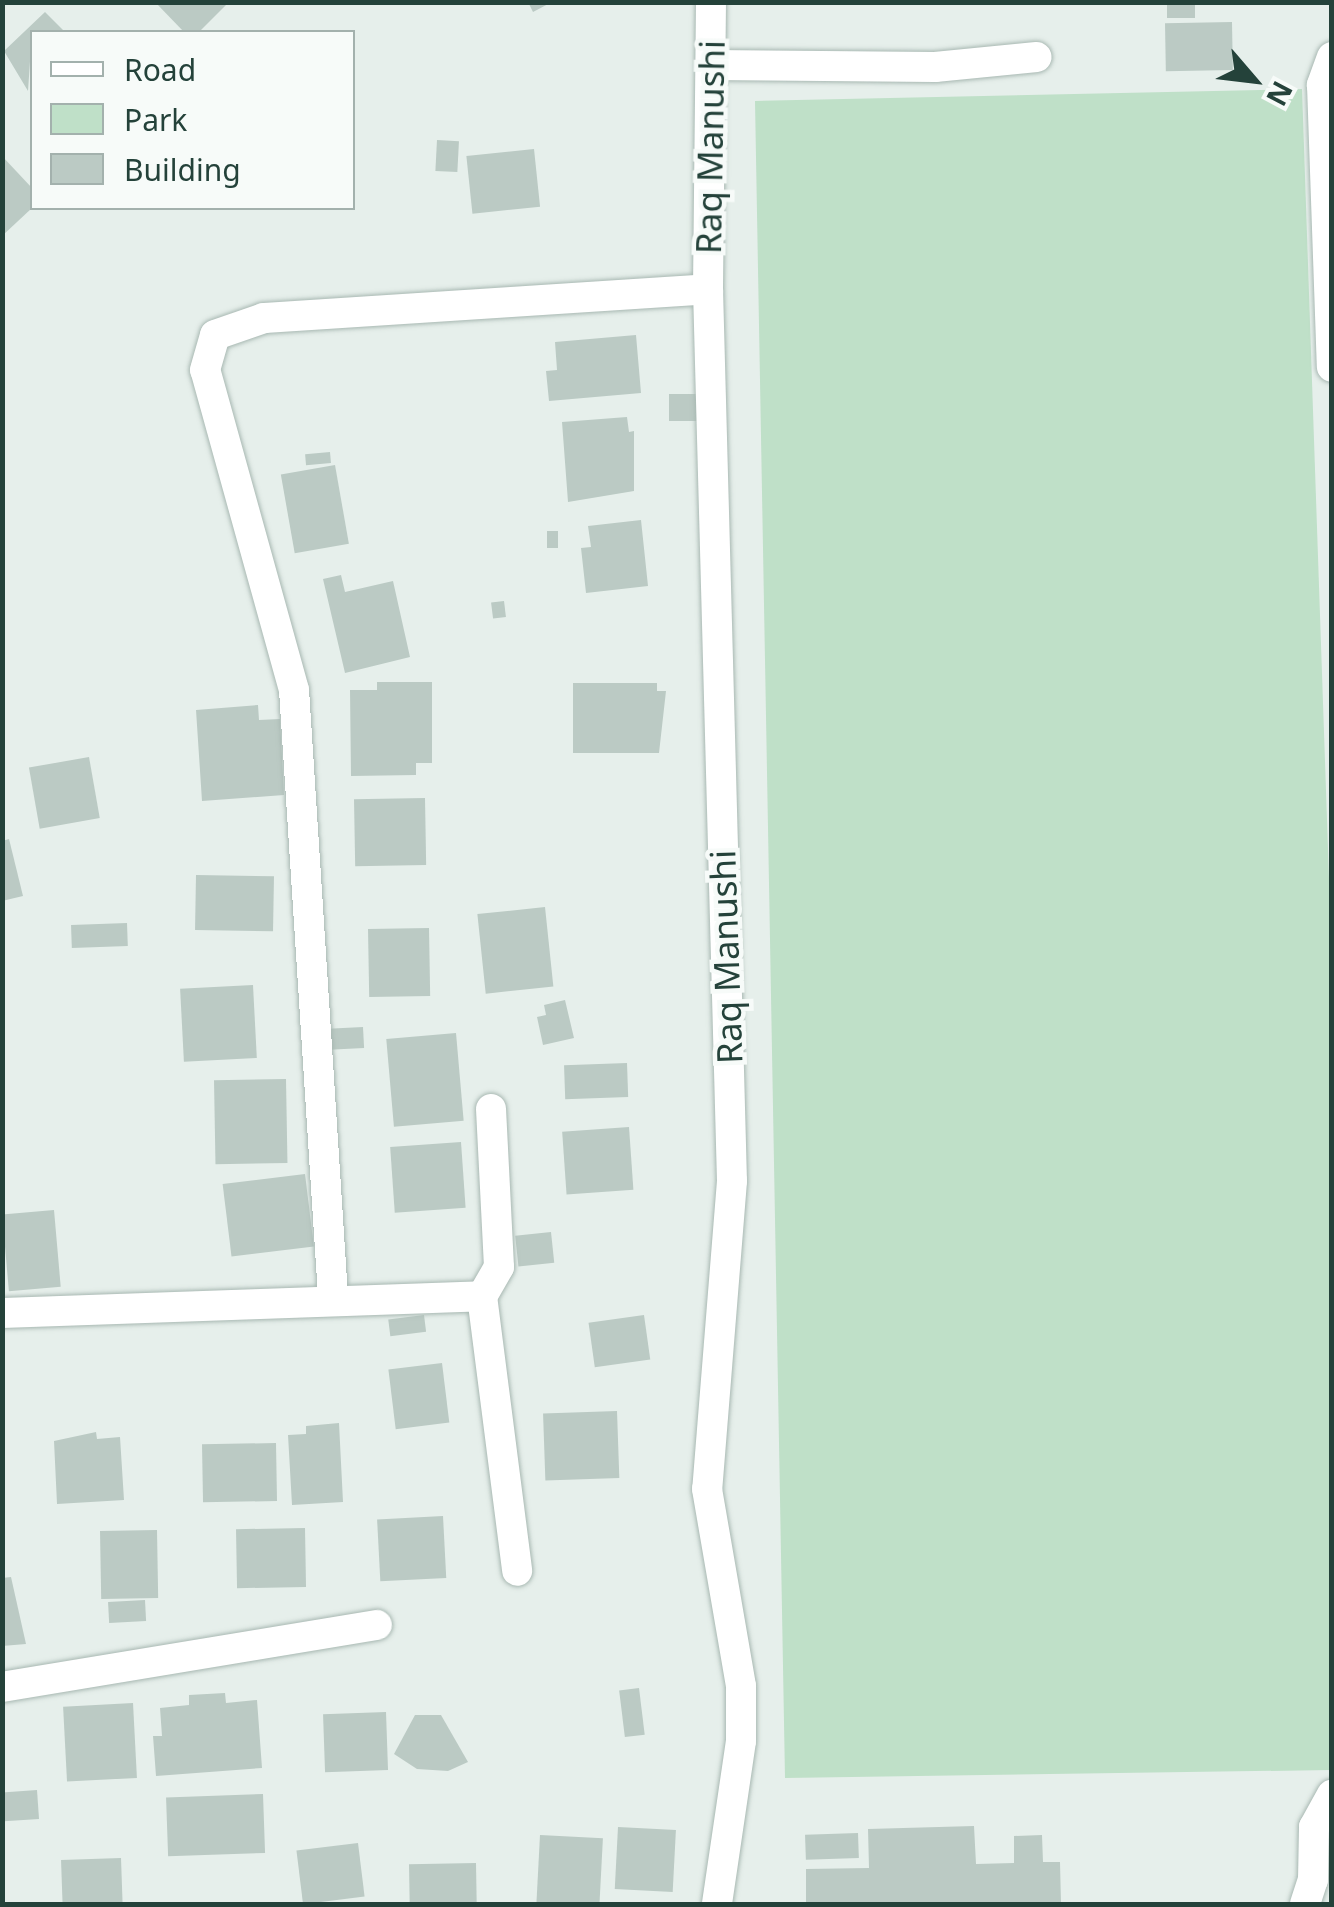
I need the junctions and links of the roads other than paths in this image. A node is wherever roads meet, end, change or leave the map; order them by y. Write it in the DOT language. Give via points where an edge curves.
graph roads {
  1 [pos="711,2"];
  2 [pos="1332,56"];
  3 [pos="1037,57"];
  4 [pos="712,65"];
  5 [pos="708,289"];
  6 [pos="1332,368"];
  7 [pos="491,1109"];
  8 [pos="333,1296"];
  9 [pos="482,1296"];
  10 [pos="2,1313"];
  11 [pos="517,1570"];
  12 [pos="377,1625"];
  13 [pos="2,1687"];
  14 [pos="1332,1795"];
  15 [pos="717,1904"];
  16 [pos="1304,1904"];
  1 -- 4 [label="street, Raq Manushi"];
  2 -- 6 [label="street" via="1322,85"];
  3 -- 4 [label="street" via="935,67"];
  4 -- 5 [label="street, Raq Manushi"];
  5 -- 8 [label="street" via="264,318 214,335 205,370 294,690"];
  5 -- 15 [label="street, Raq Manushi" via="732,1181 707,1489 742,1686 741,1741"];
  7 -- 9 [label="street" via="499,1268"];
  8 -- 9 [label="street"];
  8 -- 10 [label="street"];
  9 -- 11 [label="street"];
  12 -- 13 [label="street"];
  14 -- 16 [label="street" via="1314,1826 1313,1880"];
}
